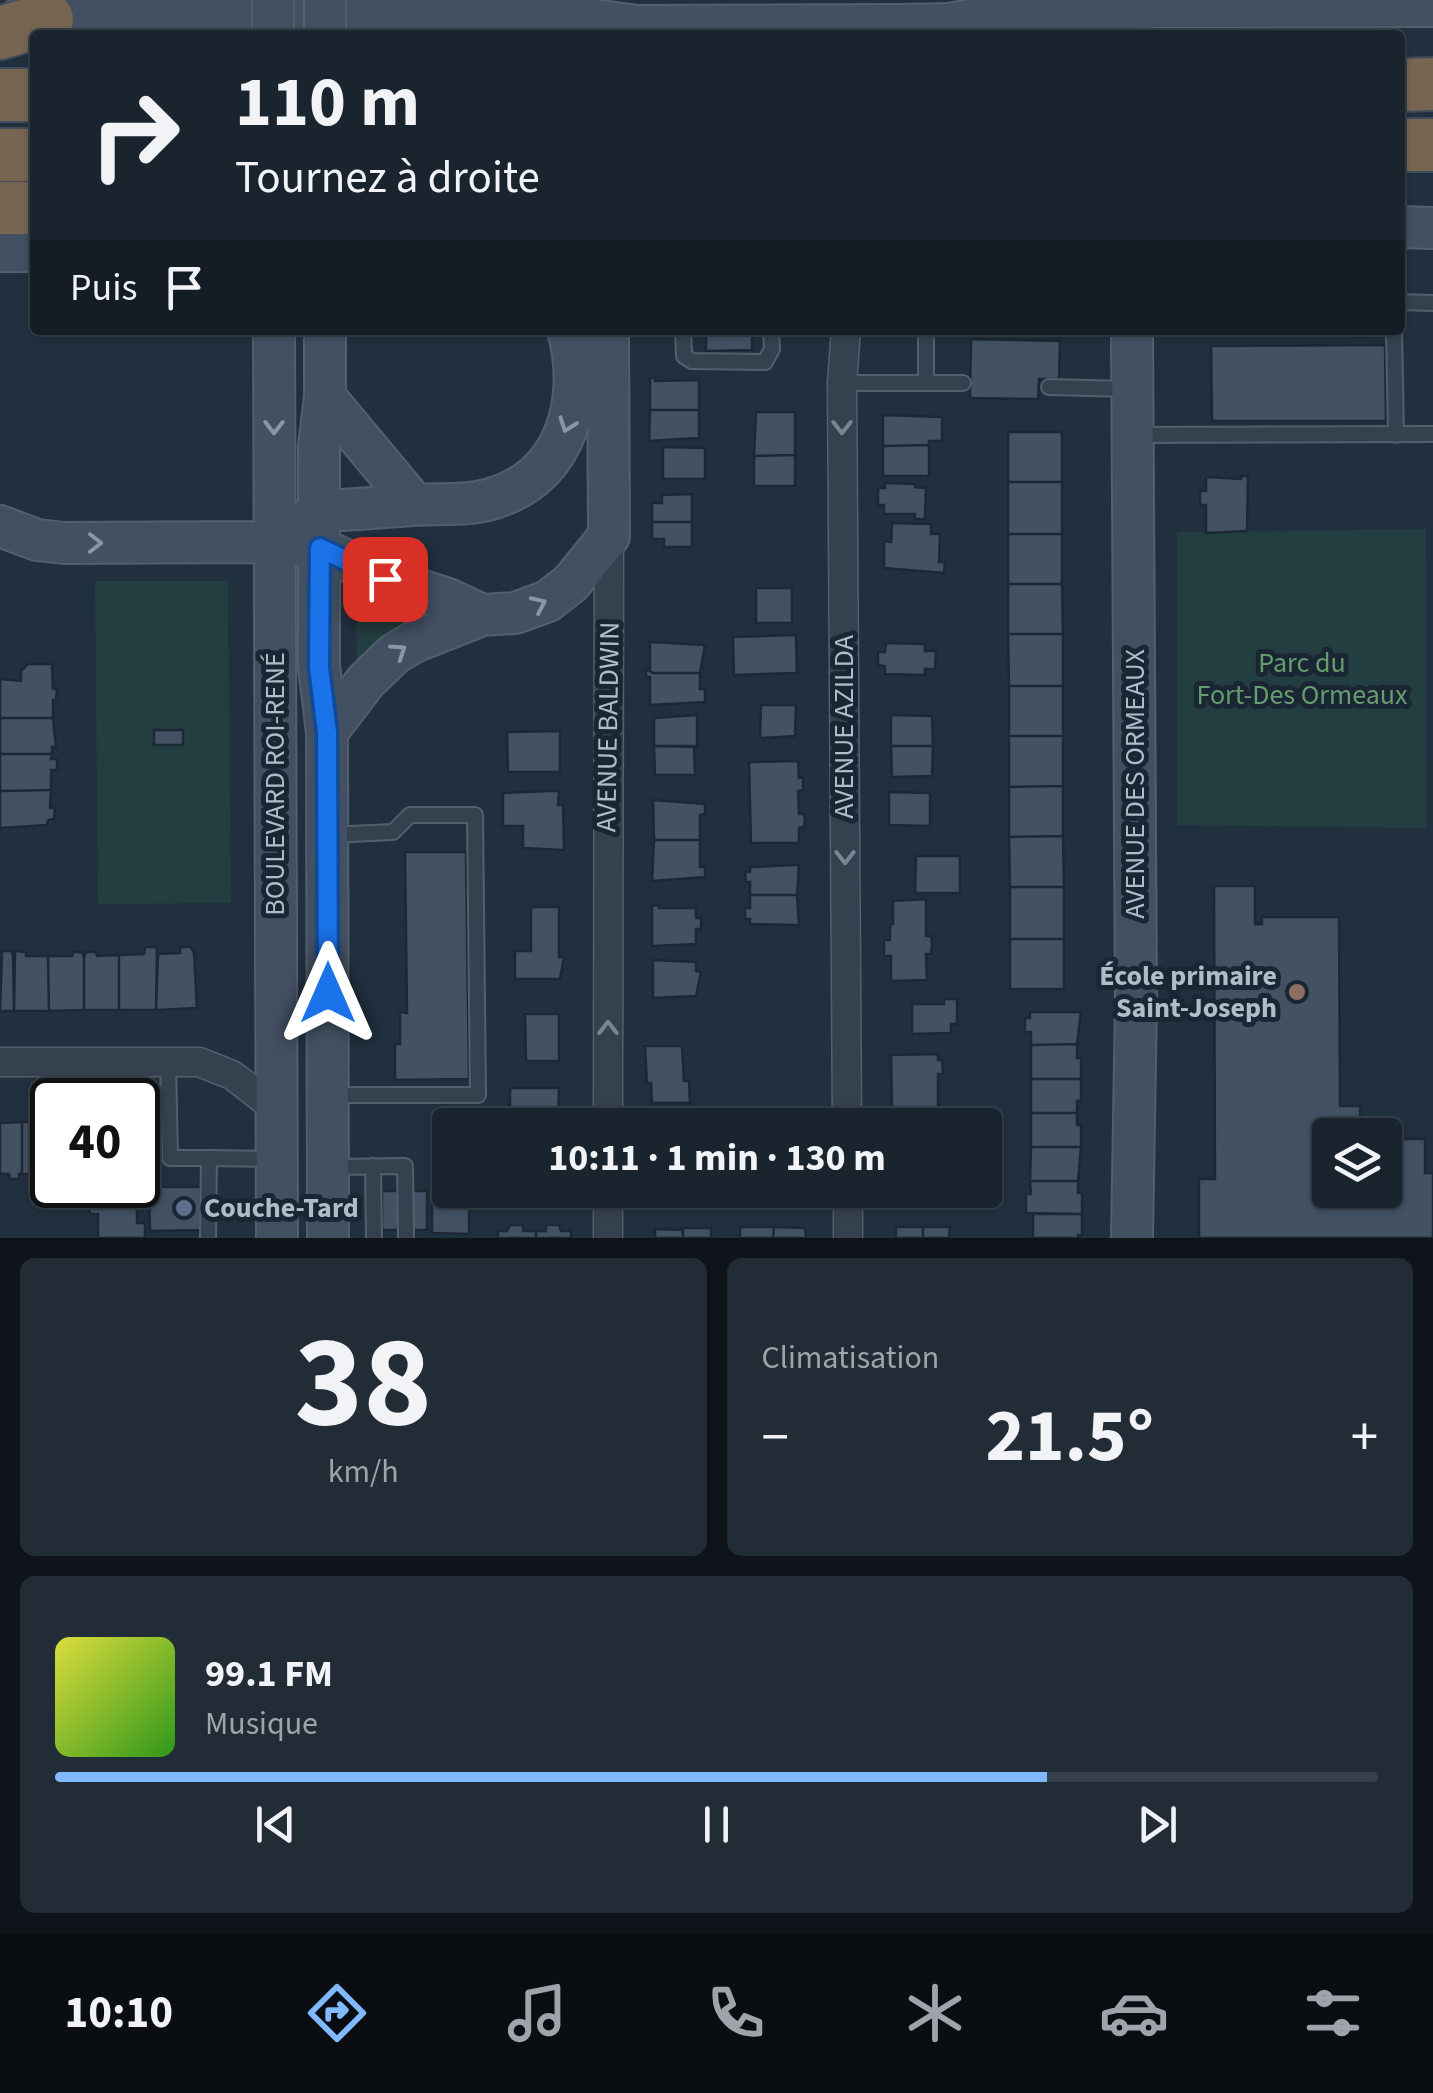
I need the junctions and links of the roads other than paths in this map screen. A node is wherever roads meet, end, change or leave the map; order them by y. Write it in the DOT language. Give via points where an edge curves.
graph roads {
  1 [pos="273,0"];
  2 [pos="324,0"];
  3 [pos="1156,4"];
  4 [pos="1433,6"];
  5 [pos="986,8"];
  6 [pos="593,9"];
  7 [pos="816,12"];
  8 [pos="16,24"];
  9 [pos="273,30"];
  10 [pos="325,30"];
  11 [pos="0,95"];
  12 [pos="30,95"];
  13 [pos="1405,145"];
  14 [pos="1433,145"];
  15 [pos="0,155"];
  16 [pos="30,155"];
  17 [pos="0,208"];
  18 [pos="30,208"];
  19 [pos="1405,226"];
  20 [pos="1433,228"];
  21 [pos="30,250"];
  22 [pos="0,251"];
  23 [pos="1405,302"];
  24 [pos="1433,303"];
  25 [pos="274,335"];
  26 [pos="325,335"];
  27 [pos="569,335"];
  28 [pos="608,335"];
  29 [pos="683,335"];
  30 [pos="771,335"];
  31 [pos="846,335"];
  32 [pos="926,335"];
  33 [pos="1132,335"];
  34 [pos="1394,335"];
  35 [pos="842,383"];
  36 [pos="926,383"];
  37 [pos="963,384"];
  38 [pos="1049,388"];
  39 [pos="1132,389"];
  40 [pos="325,397"];
  41 [pos="1396,434"];
  42 [pos="1433,434"];
  43 [pos="1133,435"];
  44 [pos="415,505"];
  45 [pos="0,526"];
  46 [pos="319,529"];
  47 [pos="609,536"];
  48 [pos="274,542"];
  49 [pos="482,615"];
  50 [pos="327,732"];
  51 [pos="327,836"];
  52 [pos="0,1062"];
  53 [pos="168,1062"];
  54 [pos="328,1095"];
  55 [pos="608,1108"];
  56 [pos="847,1108"];
  57 [pos="276,1109"];
  58 [pos="208,1158"];
  59 [pos="277,1158"];
  60 [pos="328,1166"];
  61 [pos="374,1166"];
  62 [pos="608,1208"];
  63 [pos="848,1208"];
  64 [pos="208,1238"];
  65 [pos="277,1238"];
  66 [pos="328,1238"];
  67 [pos="374,1238"];
  68 [pos="406,1238"];
  69 [pos="608,1238"];
  70 [pos="848,1238"];
  71 [pos="1132,1238"];
  1 -- 9 [label="street, bridge"];
  2 -- 10 [label="street, bridge"];
  3 -- 4 [label="street"];
  3 -- 5 [label="street"];
  5 -- 7 [label="street" via="949,24"];
  6 -- 7 [label="street" via="637,26"];
  6 -- 8 [label="street"];
  11 -- 12 [label="highway"];
  13 -- 14 [label="highway"];
  15 -- 16 [label="highway"];
  17 -- 18 [label="highway"];
  19 -- 20 [label="street"];
  21 -- 22 [label="street"];
  23 -- 24 [label="lane"];
  25 -- 48 [label="street, BOULEVARD ROI-RENÉ, one-way"];
  26 -- 40 [label="street, BOULEVARD ROI-RENÉ"];
  27 -- 44 [label="street, one-way" via="576,395 564,437 547,463 501,496"];
  28 -- 47 [label="street, AVENUE BALDWIN"];
  29 -- 30 [label="lane" via="684,356 692,361 765,362"];
  31 -- 35 [label="street, AVENUE AZILDA"];
  32 -- 36 [label="lane"];
  33 -- 39 [label="street, AVENUE DES ORMEAUX"];
  34 -- 41 [label="lane"];
  35 -- 36 [label="lane"];
  35 -- 56 [label="street, AVENUE AZILDA, one-way"];
  36 -- 37 [label="lane"];
  38 -- 39 [label="lane"];
  39 -- 43 [label="street, AVENUE DES ORMEAUX"];
  40 -- 44 [label="street"];
  40 -- 46 [label="street, BOULEVARD ROI-RENÉ"];
  41 -- 42 [label="lane"];
  41 -- 43 [label="lane"];
  43 -- 71 [label="street, AVENUE DES ORMEAUX"];
  44 -- 46 [label="street"];
  45 -- 48 [label="street, one-way" via="64,543"];
  46 -- 48 [label="street"];
  46 -- 49 [label="street" via="385,579"];
  46 -- 50 [label="street, BOULEVARD ROI-RENÉ" via="319,667"];
  49 -- 47 [label="street, one-way" via="548,601"];
  55 -- 47 [label="street, AVENUE BALDWIN, one-way"];
  48 -- 57 [label="street, BOULEVARD ROI-RENÉ"];
  50 -- 49 [label="street, one-way" via="394,654"];
  50 -- 51 [label="street, BOULEVARD ROI-RENÉ"];
  51 -- 54 [label="street, BOULEVARD ROI-RENÉ"];
  51 -- 54 [label="lane" via="393,832 410,814 475,814 478,1095"];
  52 -- 53 [label="street"];
  53 -- 57 [label="street" via="199,1062 232,1075"];
  53 -- 58 [label="lane" via="170,1158"];
  54 -- 60 [label="street, BOULEVARD ROI-RENÉ"];
  57 -- 59 [label="street, BOULEVARD ROI-RENÉ"];
  58 -- 59 [label="lane"];
  58 -- 64 [label="lane"];
  59 -- 65 [label="street, BOULEVARD ROI-RENÉ"];
  60 -- 61 [label="lane"];
  60 -- 66 [label="street, BOULEVARD ROI-RENÉ"];
  61 -- 67 [label="lane"];
  61 -- 68 [label="lane" via="405,1166"];
  62 -- 69 [label="street"];
  63 -- 70 [label="street"];
}
